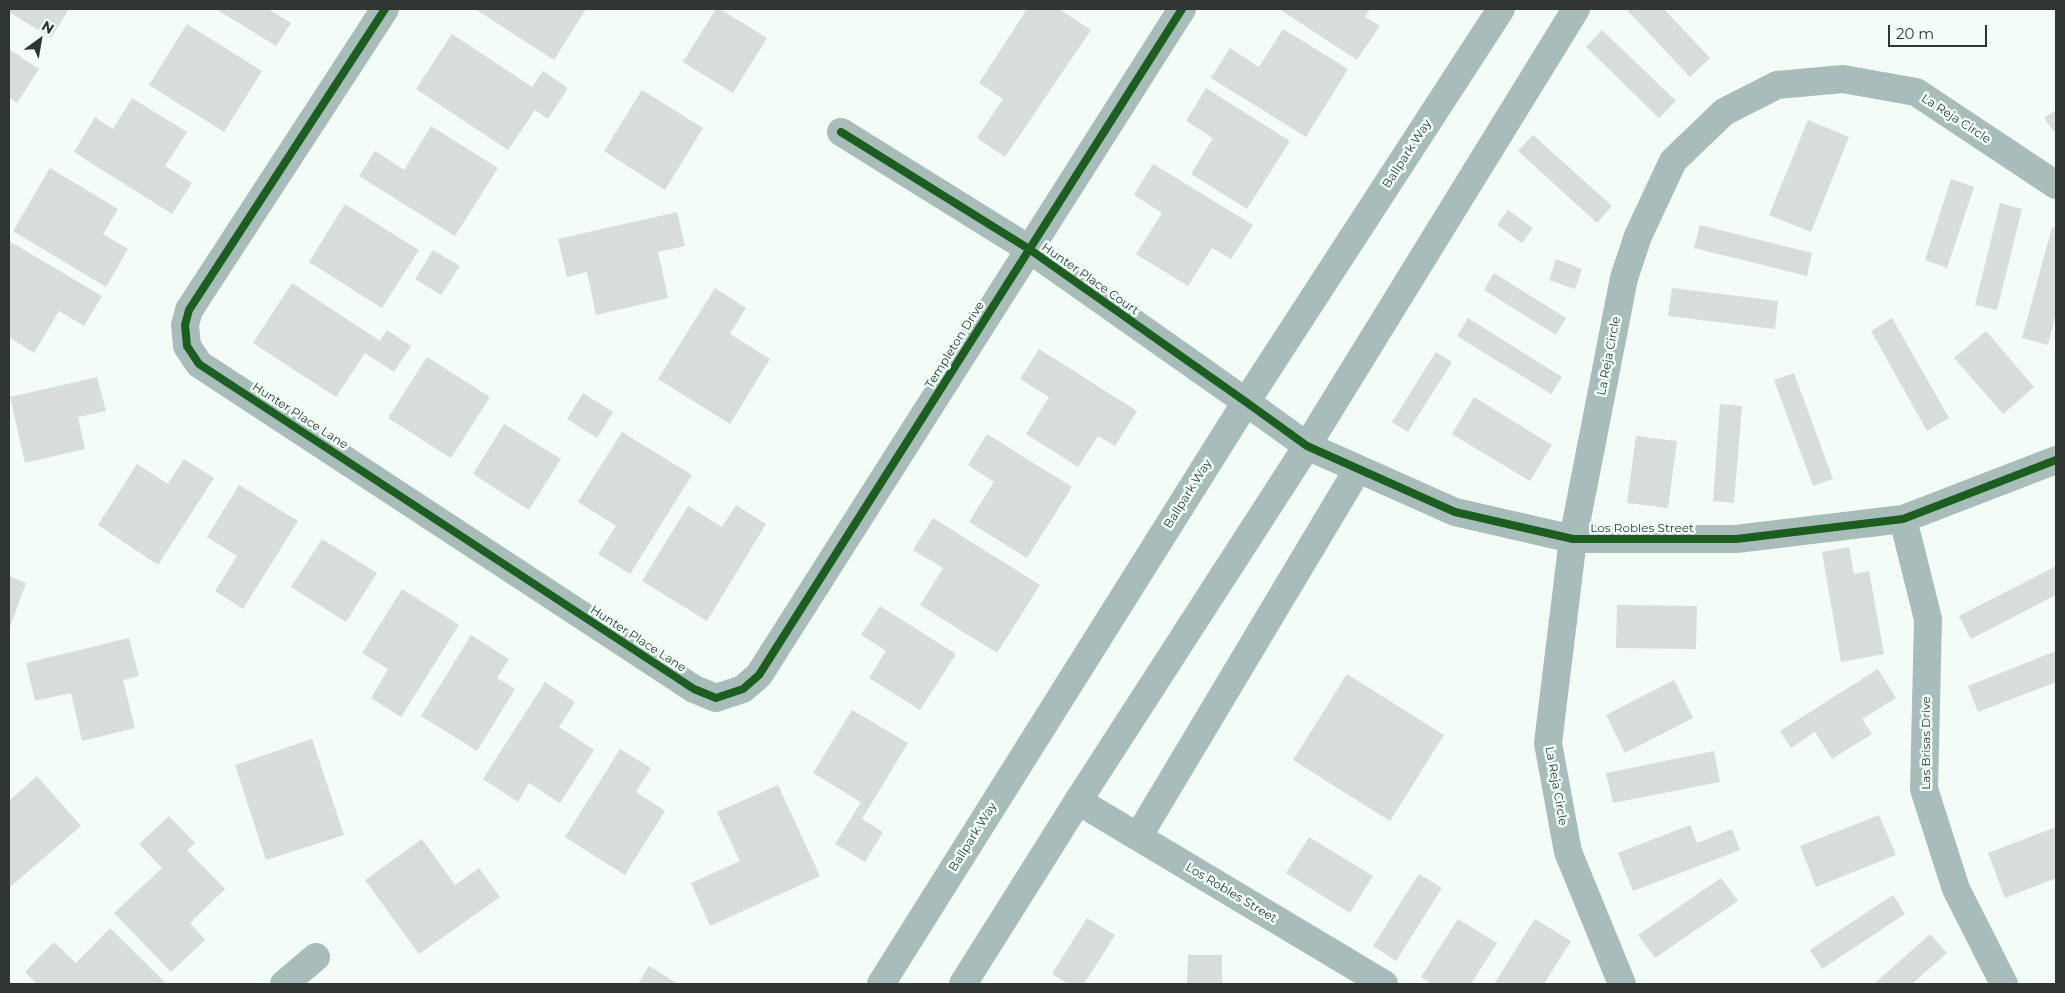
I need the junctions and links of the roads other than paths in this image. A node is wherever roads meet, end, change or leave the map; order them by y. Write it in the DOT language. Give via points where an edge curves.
graph roads {
  1 [pos="385,9"];
  2 [pos="1182,9"];
  3 [pos="1501,9"];
  4 [pos="1576,9"];
  5 [pos="842,132"];
  6 [pos="2056,185"];
  7 [pos="1029,249"];
  8 [pos="1246,402"];
  9 [pos="1307,446"];
  10 [pos="2056,460"];
  11 [pos="1358,469"];
  12 [pos="1903,519"];
  13 [pos="1573,538"];
  14 [pos="743,689"];
  15 [pos="1078,801"];
  16 [pos="1138,837"];
  17 [pos="316,957"];
  18 [pos="284,984"];
  19 [pos="881,984"];
  20 [pos="963,984"];
  21 [pos="1384,984"];
  22 [pos="1622,984"];
  23 [pos="2004,984"];
  1 -- 14 [label="street, Hunter Place Lane" via="189,310 185,326 187,346 199,364 694,689 716,698"];
  2 -- 7 [label="street, Templeton Drive"];
  3 -- 8 [label="street, Ballpark Way"];
  4 -- 9 [label="street"];
  5 -- 7 [label="street, Hunter Place Court"];
  6 -- 13 [label="street, La Reja Circle" via="1916,92 1842,79 1777,85 1724,112 1673,161 1638,236 1624,278"];
  7 -- 8 [label="street, Hunter Place Court"];
  7 -- 14 [label="street, Templeton Drive" via="759,675"];
  8 -- 9 [label="street, Los Robles Street"];
  8 -- 19 [label="street, Ballpark Way"];
  9 -- 11 [label="street, Los Robles Street"];
  9 -- 15 [label="street"];
  10 -- 12 [label="street, Los Robles Street"];
  11 -- 13 [label="street, Los Robles Street" via="1455,512"];
  11 -- 16 [label="street"];
  12 -- 13 [label="street, Los Robles Street" via="1736,539"];
  12 -- 23 [label="street, Las Brisas Drive" via="1928,619 1924,789 1956,889"];
  13 -- 22 [label="street, La Reja Circle" via="1548,743 1568,852"];
  15 -- 16 [label="street, Los Robles Street"];
  15 -- 20 [label="street"];
  16 -- 21 [label="street, Los Robles Street"];
  17 -- 18 [label="street"];
}
